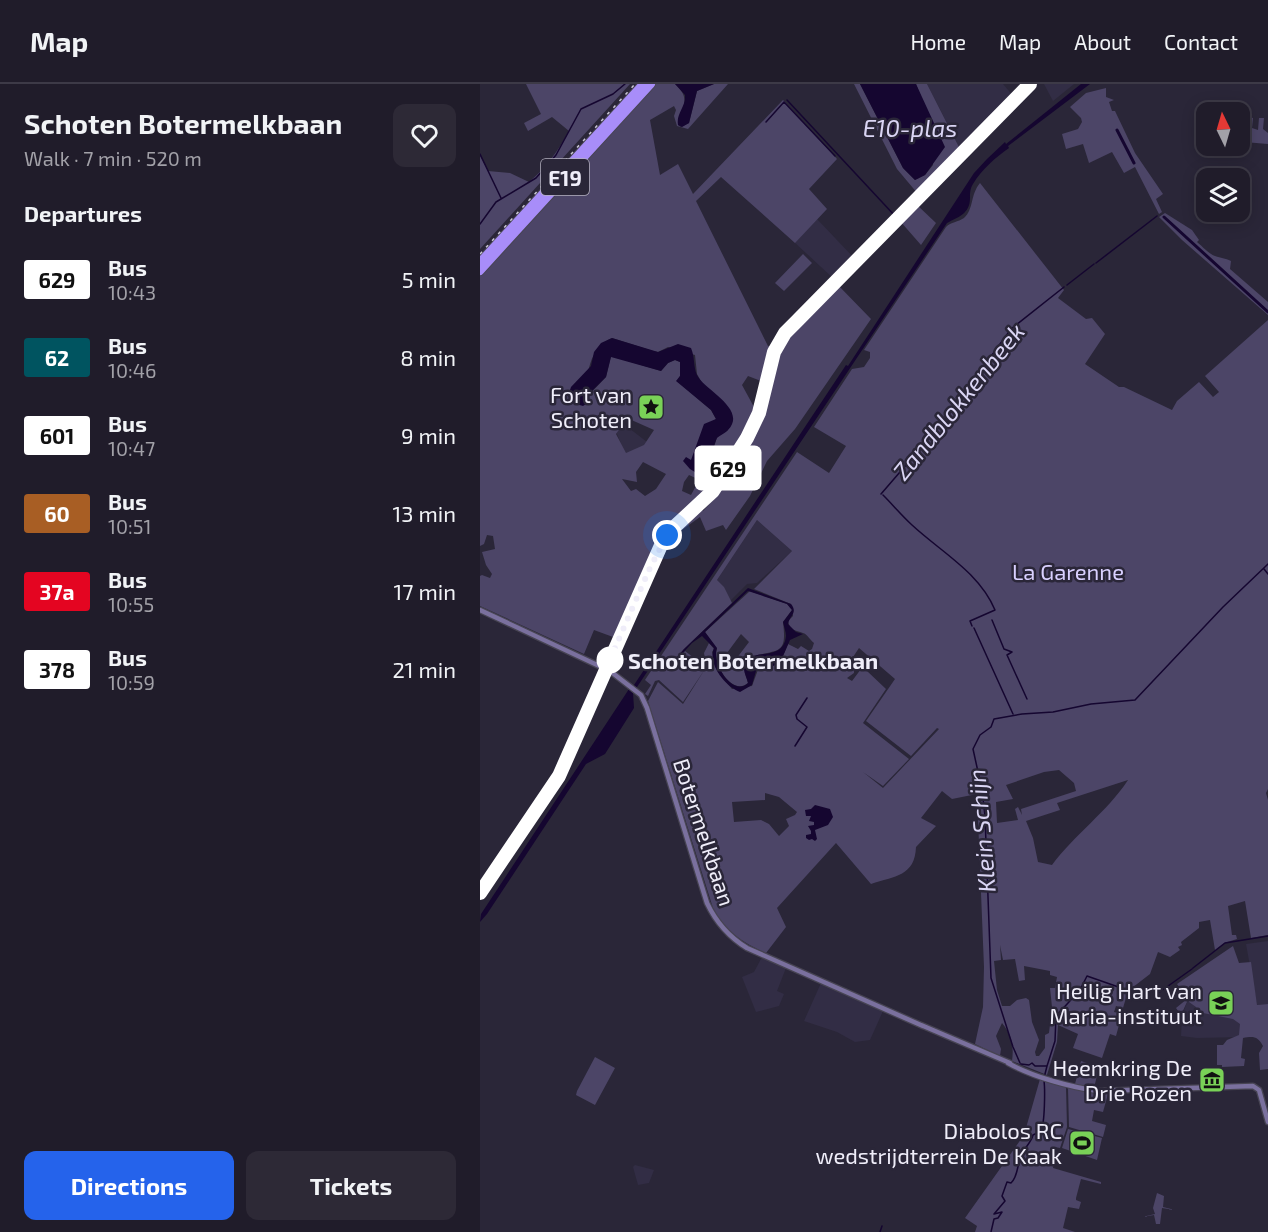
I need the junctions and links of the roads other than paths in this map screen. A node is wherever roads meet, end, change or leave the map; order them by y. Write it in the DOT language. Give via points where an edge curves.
graph roads {
  1 [pos="643,84"];
  2 [pos="651,84"];
  3 [pos="1030,84"];
  4 [pos="480,262"];
  5 [pos="480,271"];
  6 [pos="480,610"];
  7 [pos="606,669"];
  8 [pos="480,893"];
  9 [pos="1268,1122"];
  1 -- 4 [label="highway, E19"];
  2 -- 5 [label="highway, E19"];
  3 -- 7 [label="main road" via="779,341 752,429 713,491 662,543"];
  6 -- 7 [label="main road, Botermelkbaan"];
  7 -- 8 [label="main road" via="553,787"];
  7 -- 9 [label="main road, Botermelkbaan" via="637,692 646,704 707,903 720,925 747,948 1034,1074 1085,1089 1256,1087"];
}
